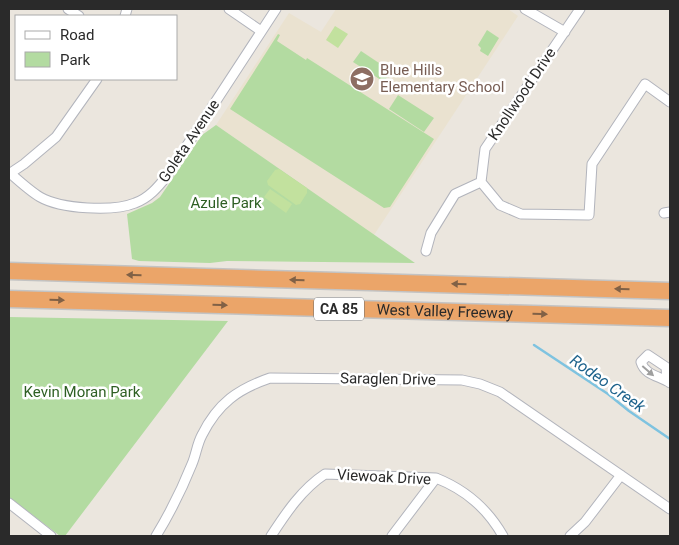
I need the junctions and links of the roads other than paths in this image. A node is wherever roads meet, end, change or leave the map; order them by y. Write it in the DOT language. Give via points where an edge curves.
graph roads {
  1 [pos="229,9"];
  2 [pos="276,9"];
  3 [pos="525,9"];
  4 [pos="580,9"];
  5 [pos="261,31"];
  6 [pos="565,32"];
  7 [pos="96,80"];
  8 [pos="670,102"];
  9 [pos="9,174"];
  10 [pos="481,182"];
  11 [pos="426,251"];
  12 [pos="9,271"];
  13 [pos="670,291"];
  14 [pos="9,299"];
  15 [pos="670,318"];
  16 [pos="621,475"];
  17 [pos="436,478"];
  18 [pos="9,503"];
  19 [pos="670,509"];
  20 [pos="51,536"];
  21 [pos="156,536"];
  22 [pos="271,536"];
  23 [pos="392,536"];
  24 [pos="503,536"];
  25 [pos="570,536"];
  1 -- 5 [label="street"];
  2 -- 5 [label="street, Goleta Avenue"];
  3 -- 6 [label="street"];
  4 -- 6 [label="street, Knollwood Drive"];
  5 -- 9 [label="street, Goleta Avenue" via="167,176 148,196 119,207 63,204 41,198"];
  6 -- 10 [label="street, Knollwood Drive" via="485,149"];
  7 -- 9 [label="street" via="56,137"];
  8 -- 10 [label="street" via="645,84 592,164 589,215 521,214 500,206"];
  10 -- 11 [label="street" via="455,194 430,232"];
  13 -- 12 [label="highway, West Valley Freeway / CA 85, one-way"];
  14 -- 15 [label="highway, West Valley Freeway / CA 85, one-way"];
  16 -- 19 [label="street, Saraglen Drive"];
  16 -- 21 [label="street, Saraglen Drive" via="500,392 480,384 462,380 270,378 249,385 216,411 201,436 180,492"];
  16 -- 25 [label="street"];
  17 -- 22 [label="street, Viewoak Drive" via="325,474 312,483"];
  17 -- 23 [label="street"];
  17 -- 24 [label="street, Viewoak Drive" via="453,485 484,508"];
  18 -- 20 [label="street"];
}
